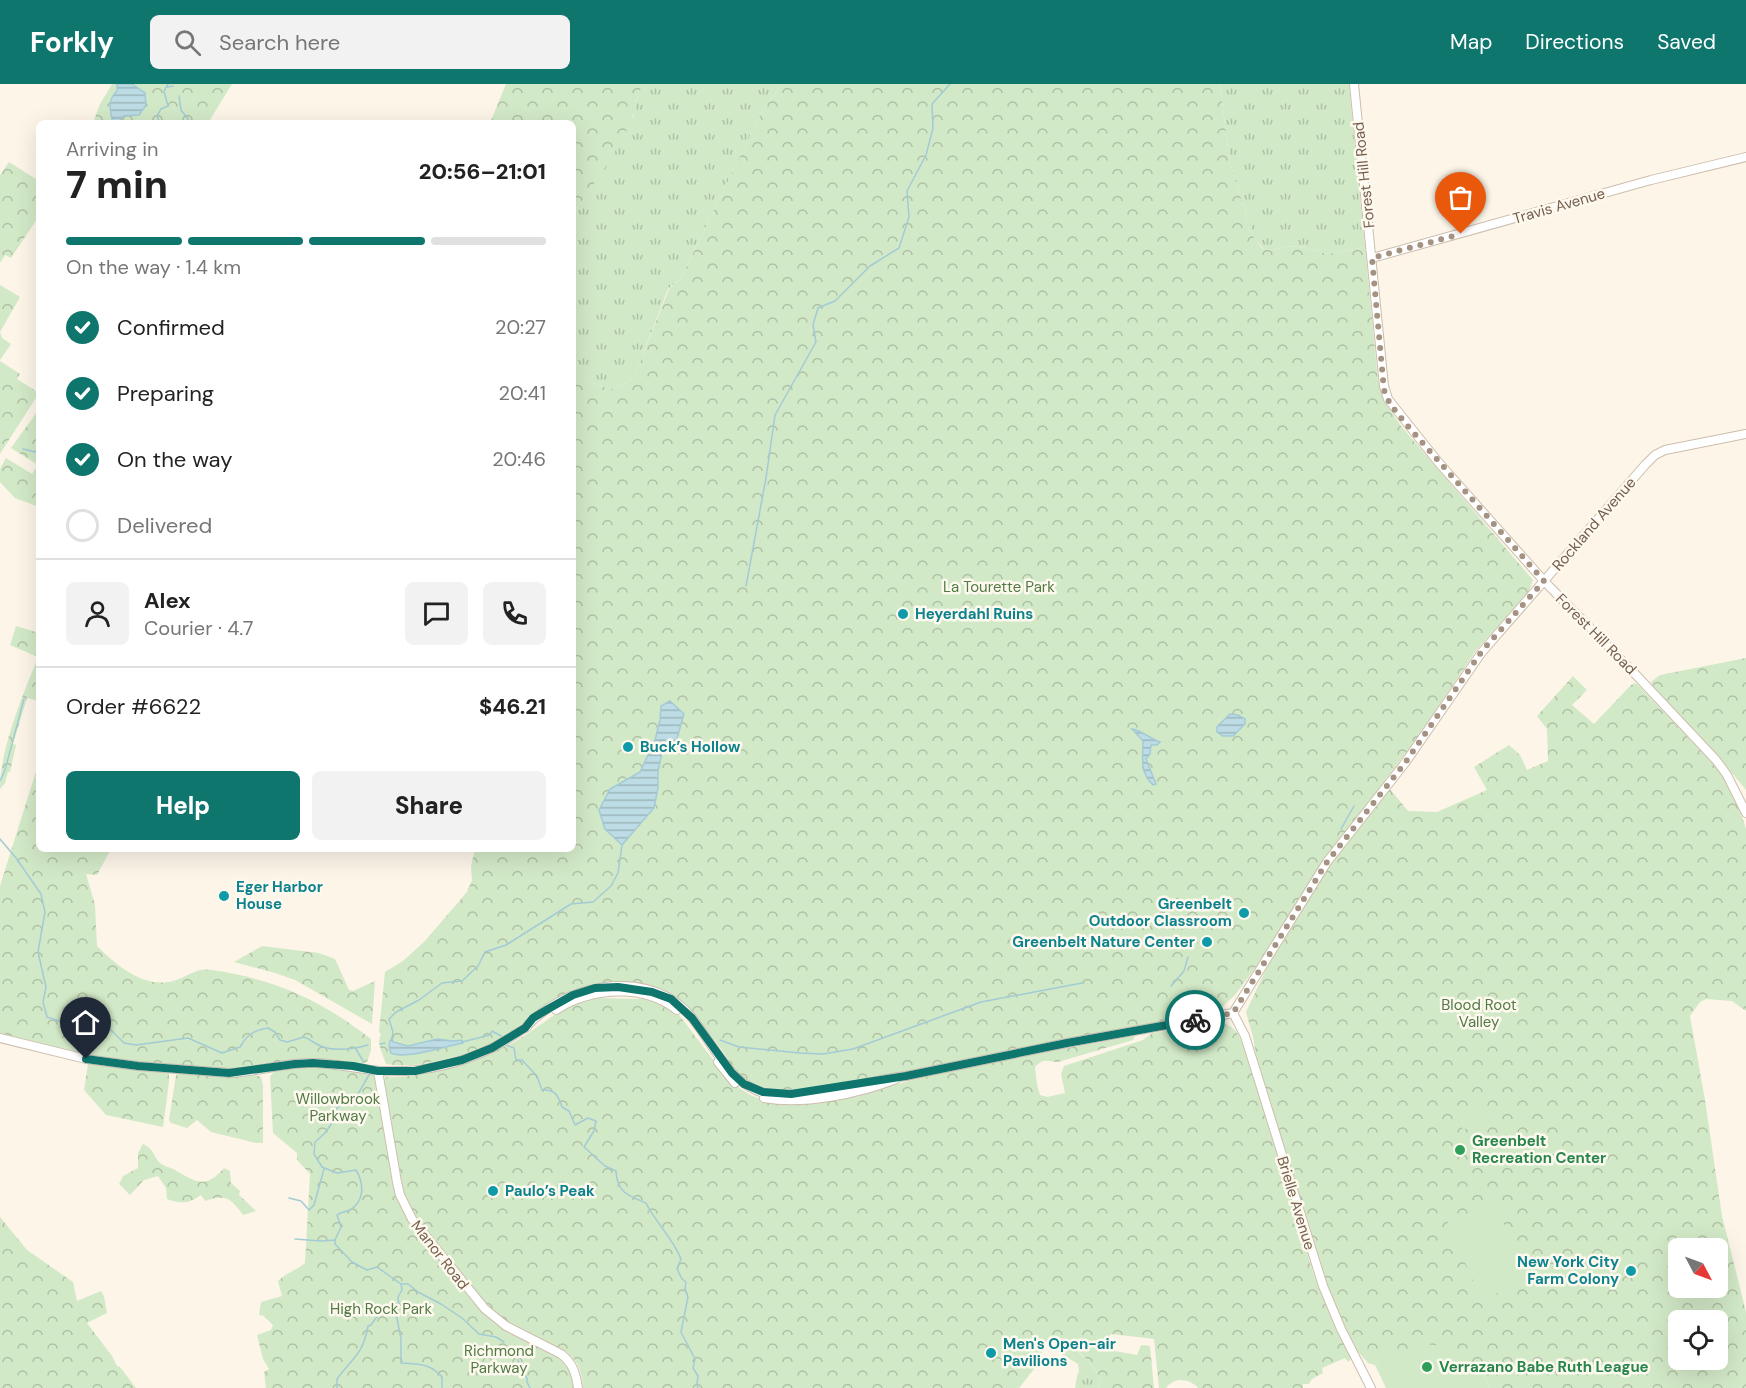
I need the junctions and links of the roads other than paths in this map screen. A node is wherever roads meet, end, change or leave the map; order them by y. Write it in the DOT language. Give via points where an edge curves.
graph roads {
  1 [pos="1354,84"];
  2 [pos="1746,157"];
  3 [pos="1372,258"];
  4 [pos="1746,434"];
  5 [pos="1544,581"];
  6 [pos="1746,813"];
  7 [pos="1233,1013"];
  8 [pos="0,1038"];
  9 [pos="378,1071"];
  10 [pos="578,1388"];
  11 [pos="1371,1388"];
  1 -- 3 [label="street, Forest Hill Road"];
  2 -- 3 [label="street, Travis Avenue"];
  3 -- 5 [label="street, Forest Hill Road" via="1388,399"];
  4 -- 5 [label="street, Rockland Avenue" via="1671,448 1655,455"];
  5 -- 6 [label="street, Forest Hill Road" via="1716,760"];
  5 -- 7 [label="street, Rockland Avenue" via="1482,651 1405,763 1337,848"];
  7 -- 9 [label="street" via="788,1101 760,1097 740,1087 688,1020 672,1006 650,996 627,992 587,995 492,1048 449,1064 415,1071"];
  7 -- 11 [label="street, Brielle Avenue" via="1245,1036 1323,1286"];
  8 -- 9 [label="street" via="79,1058 138,1066 229,1073 313,1063"];
  9 -- 10 [label="street, Manor Road" via="397,1182 412,1219 492,1316 569,1361"];
}
